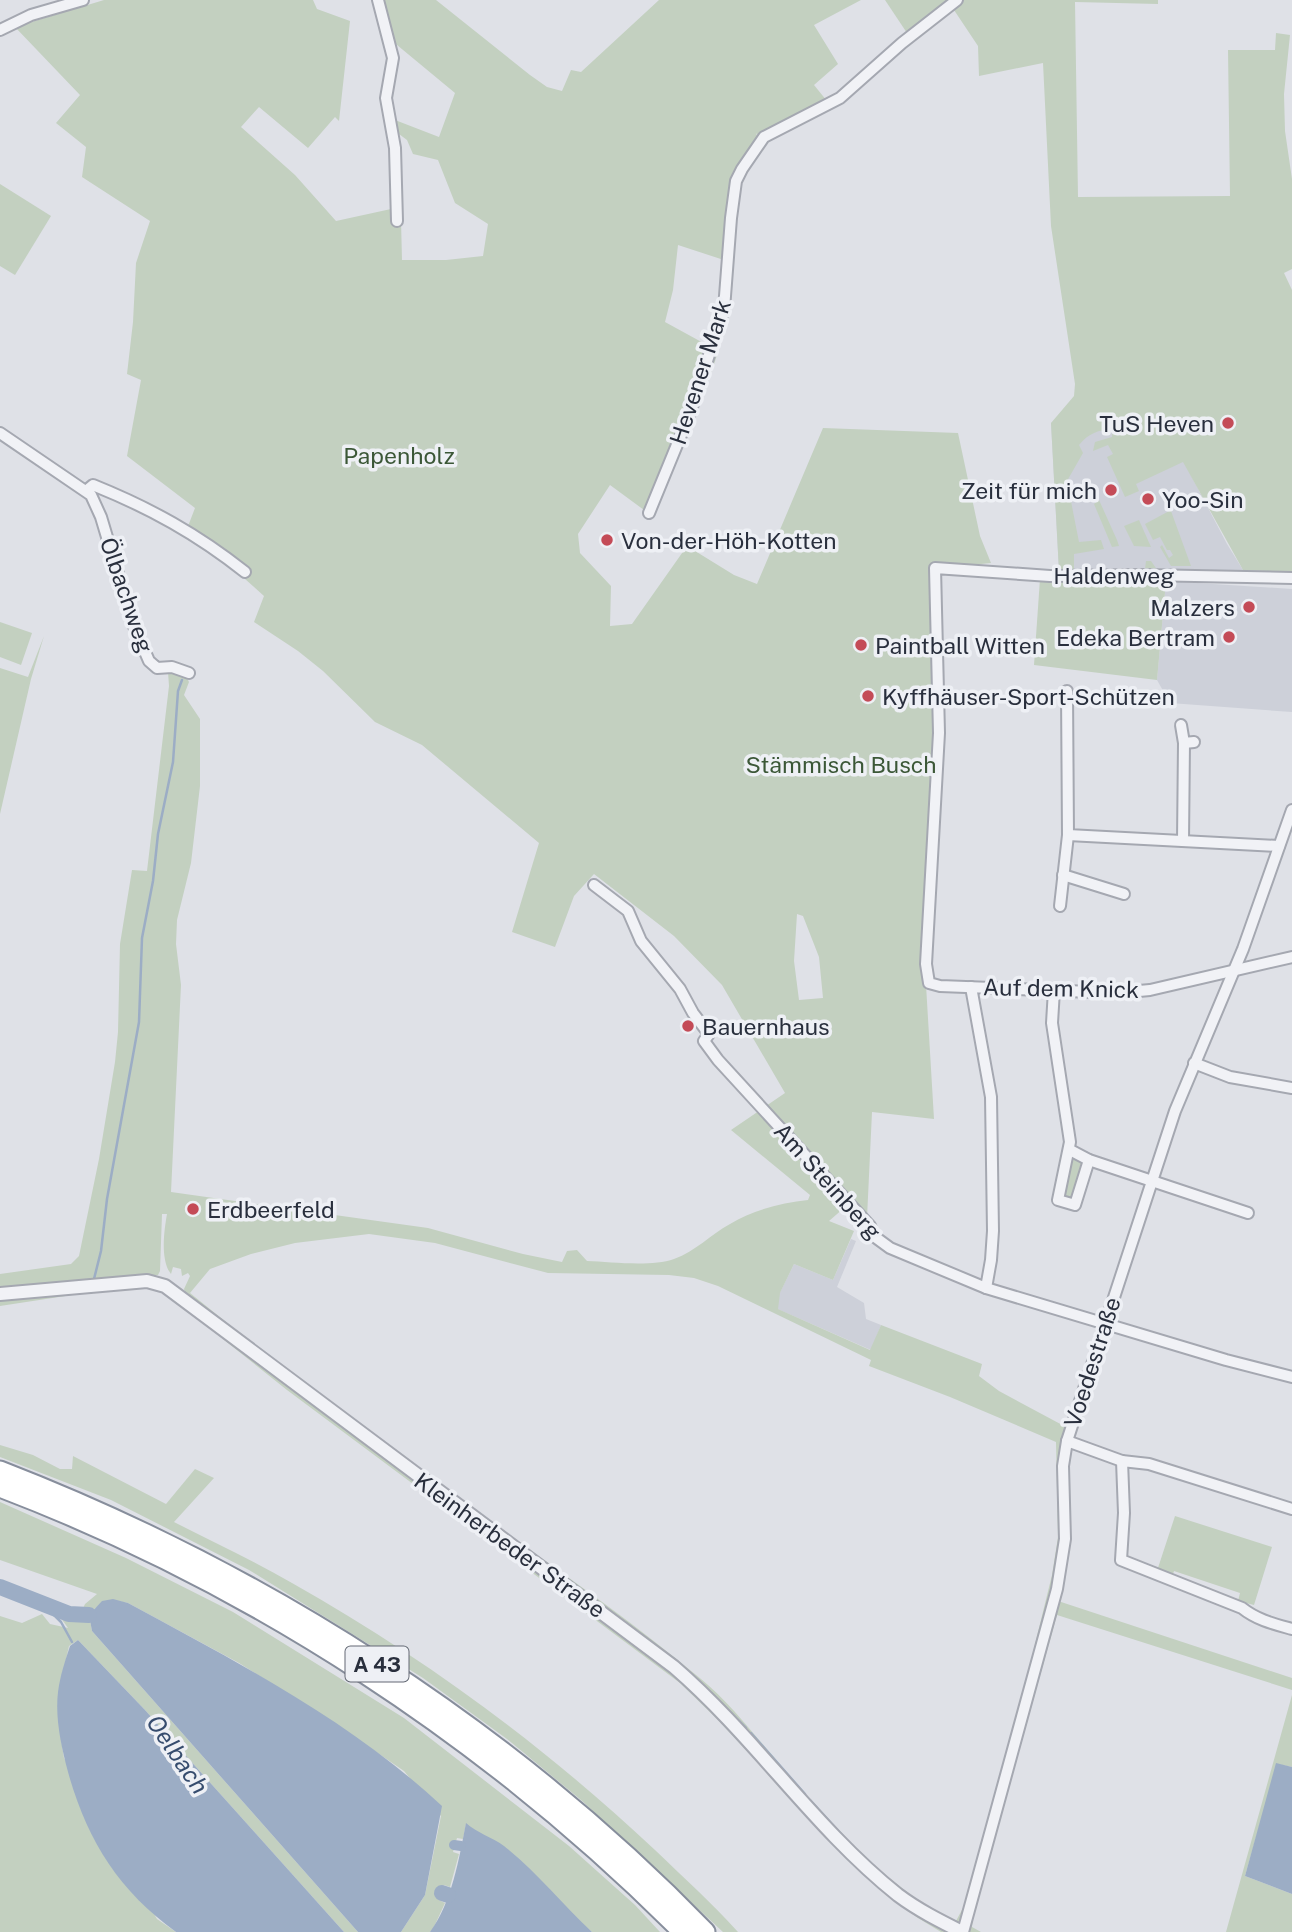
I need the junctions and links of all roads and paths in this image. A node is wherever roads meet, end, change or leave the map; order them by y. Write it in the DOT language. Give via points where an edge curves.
graph roads {
  1 [pos="83,0"];
  2 [pos="378,0"];
  3 [pos="957,0"];
  4 [pos="0,30"];
  5 [pos="397,221"];
  6 [pos="0,432"];
  7 [pos="86,490"];
  8 [pos="649,513"];
  9 [pos="245,572"];
  10 [pos="1292,578"];
  11 [pos="189,673"];
  12 [pos="1067,691"];
  13 [pos="1181,725"];
  14 [pos="1292,810"];
  15 [pos="1068,835"];
  16 [pos="1183,841"];
  17 [pos="1279,846"];
  18 [pos="1063,876"];
  19 [pos="594,885"];
  20 [pos="1124,894"];
  21 [pos="1060,906"];
  22 [pos="1292,957"];
  23 [pos="926,964"];
  24 [pos="1233,972"];
  25 [pos="971,987"];
  26 [pos="1055,990"];
  27 [pos="1194,1063"];
  28 [pos="1292,1088"];
  29 [pos="1070,1150"];
  30 [pos="1089,1160"];
  31 [pos="1152,1179"];
  32 [pos="1248,1213"];
  33 [pos="986,1288"];
  34 [pos="0,1294"];
  35 [pos="1105,1323"];
  36 [pos="1292,1377"];
  37 [pos="1067,1441"];
  38 [pos="1122,1461"];
  39 [pos="0,1471"];
  40 [pos="0,1488"];
  41 [pos="1292,1509"];
  42 [pos="1292,1629"];
  43 [pos="683,1932"];
  44 [pos="705,1932"];
  45 [pos="963,1932"];
  1 -- 4 [label="street" via="31,15"];
  2 -- 5 [label="street" via="393,58 386,98 395,148"];
  3 -- 8 [label="street, Hevener Mark" via="834,102 764,137 742,170 731,218 724,309 690,414"];
  6 -- 7 [label="street"];
  7 -- 9 [label="street" via="93,485 149,510 209,543"];
  7 -- 11 [label="street, Ölbachweg" via="101,517 126,604 149,661 157,668"];
  10 -- 23 [label="street, Haldenweg" via="1050,576 935,568 939,733"];
  12 -- 15 [label="street"];
  13 -- 16 [label="street" via="1189,743"];
  14 -- 17 [label="street, Voedestraße"];
  15 -- 16 [label="street"];
  15 -- 18 [label="street"];
  16 -- 17 [label="street"];
  17 -- 24 [label="street, Voedestraße"];
  18 -- 20 [label="street"];
  18 -- 21 [label="street"];
  19 -- 33 [label="street, Am Steinberg" via="628,911 641,941 703,1023 709,1034 704,1041 718,1060 870,1226 875,1237 890,1248"];
  22 -- 24 [label="street, Auf dem Knick"];
  23 -- 25 [label="street, Auf dem Knick" via="929,983"];
  24 -- 26 [label="street, Auf dem Knick" via="1150,990"];
  24 -- 27 [label="street, Voedestraße"];
  25 -- 26 [label="street, Auf dem Knick"];
  25 -- 33 [label="street" via="991,1097 993,1231"];
  26 -- 29 [label="street" via="1052,1023"];
  27 -- 28 [label="street" via="1230,1077"];
  27 -- 31 [label="street, Voedestraße"];
  29 -- 30 [label="street"];
  29 -- 30 [label="street" via="1058,1200 1075,1205"];
  30 -- 31 [label="street"];
  31 -- 32 [label="street"];
  31 -- 35 [label="street, Voedestraße"];
  33 -- 35 [label="street, Am Steinberg"];
  34 -- 45 [label="street, Kleinherbeder Straße" via="147,1280 165,1286 674,1667 882,1881 921,1911"];
  35 -- 36 [label="street, Am Steinberg"];
  35 -- 37 [label="street, Voedestraße"];
  37 -- 38 [label="street"];
  37 -- 45 [label="street, Voedestraße" via="1065,1539 1057,1589"];
  38 -- 41 [label="street" via="1149,1464"];
  38 -- 42 [label="street" via="1121,1560"];
  39 -- 44 [label="highway, A 43" via="191,1556 354,1648 471,1728 550,1791"];
  40 -- 43 [label="highway, A 43" via="215,1585 365,1674 510,1779"];
}
